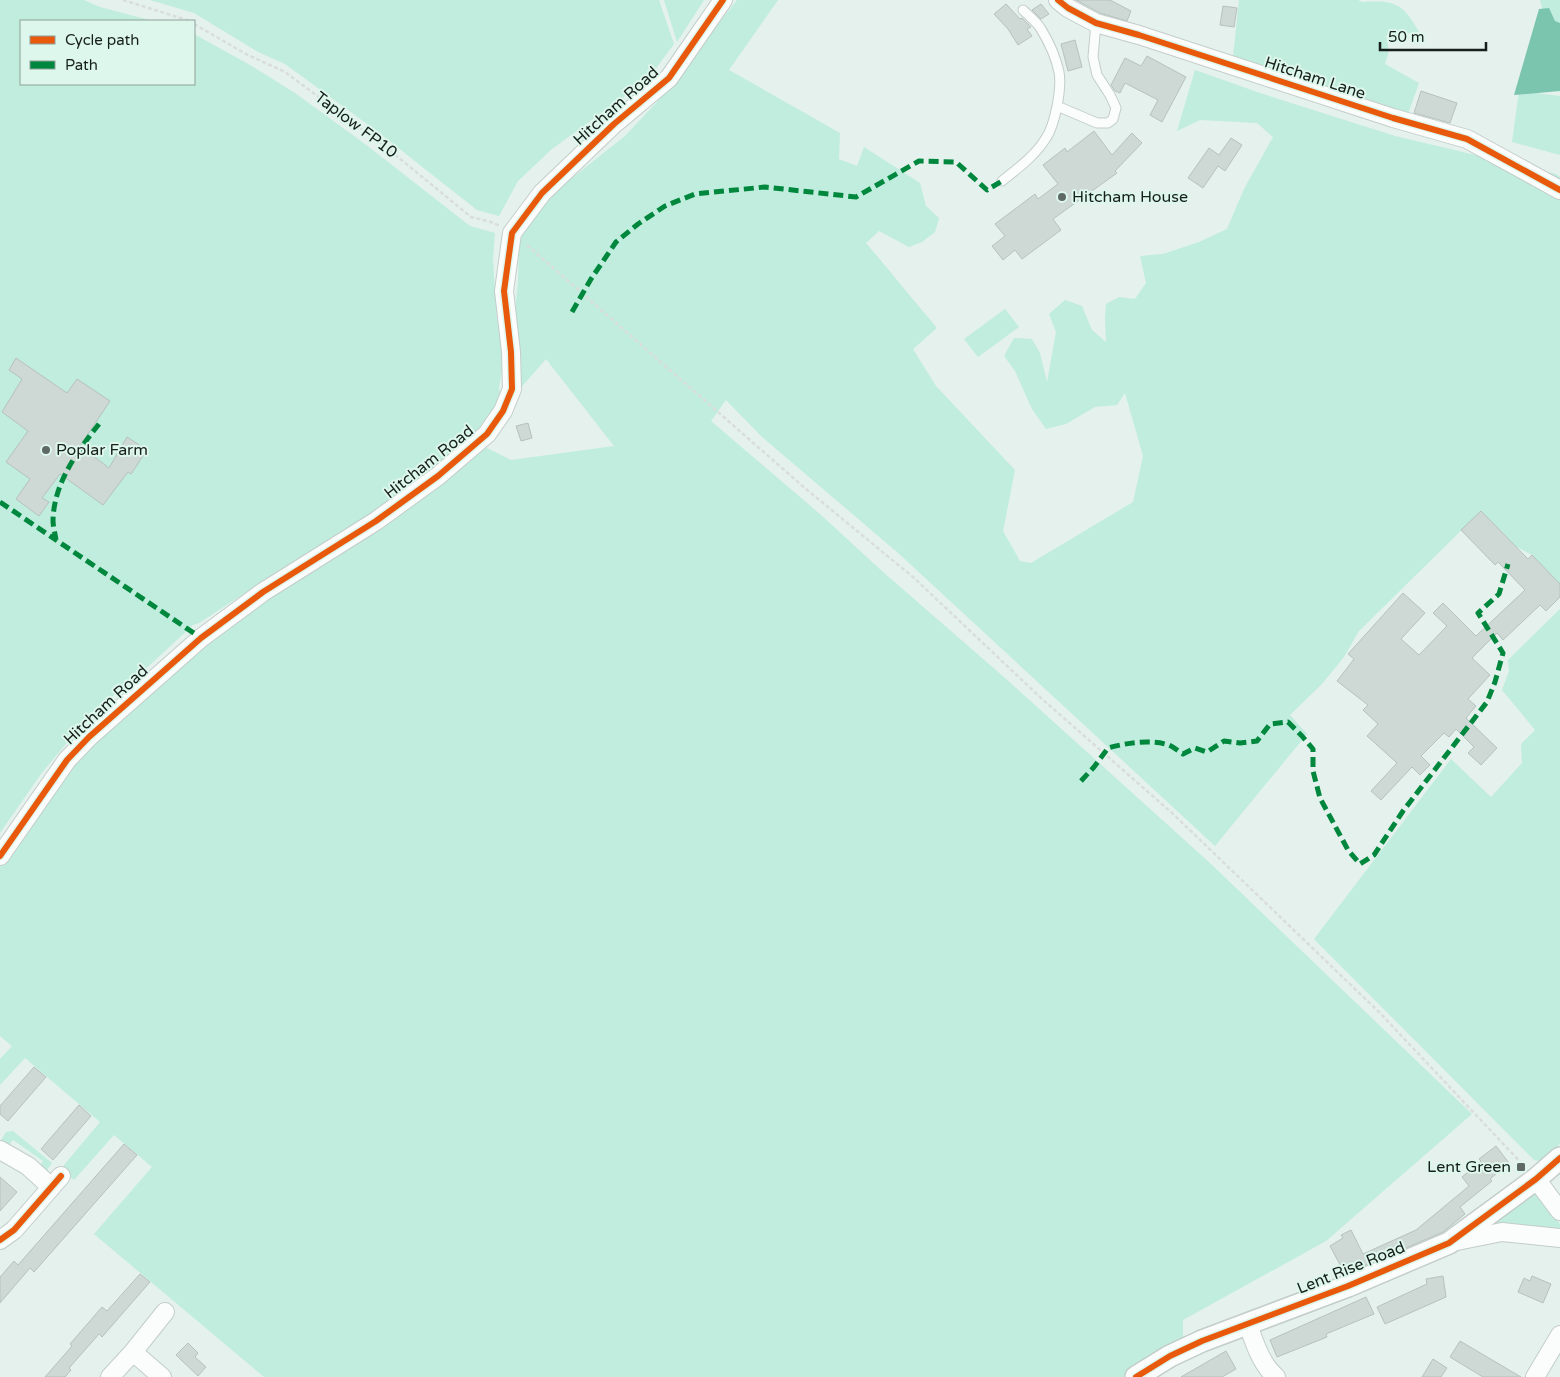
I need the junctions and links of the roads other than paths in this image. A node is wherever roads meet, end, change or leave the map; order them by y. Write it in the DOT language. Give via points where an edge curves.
graph roads {
  1 [pos="723,0"];
  2 [pos="1058,0"];
  3 [pos="1023,10"];
  4 [pos="1096,23"];
  5 [pos="1057,106"];
  6 [pos="1002,181"];
  7 [pos="1560,190"];
  8 [pos="0,856"];
  9 [pos="0,1150"];
  10 [pos="1560,1158"];
  11 [pos="1536,1179"];
  12 [pos="1560,1211"];
  13 [pos="1560,1238"];
  14 [pos="0,1240"];
  15 [pos="1449,1243"];
  16 [pos="165,1312"];
  17 [pos="1248,1324"];
  18 [pos="1560,1334"];
  19 [pos="133,1352"];
  20 [pos="110,1377"];
  21 [pos="162,1377"];
  22 [pos="1136,1377"];
  23 [pos="1276,1377"];
  24 [pos="1535,1377"];
  1 -- 8 [label="street, Hitcham Road" via="669,78 614,124 542,194 512,233 504,290 512,389 503,411 486,434 438,476 376,521 262,592 201,638 67,760"];
  2 -- 4 [label="street, Hitcham Lane"];
  3 -- 5 [label="lane" via="1041,27 1052,51 1059,73"];
  4 -- 5 [label="lane" via="1093,57 1097,75 1116,108 1113,120 1097,123"];
  4 -- 7 [label="street, Hitcham Lane" via="1467,139"];
  5 -- 6 [label="lane" via="1046,139 1035,154"];
  9 -- 14 [label="street" via="56,1182 14,1230"];
  10 -- 11 [label="street, Lent Rise Road"];
  11 -- 12 [label="street"];
  11 -- 15 [label="street, Lent Rise Road"];
  13 -- 15 [label="street" via="1502,1232"];
  15 -- 17 [label="street, Lent Rise Road"];
  16 -- 19 [label="street"];
  17 -- 22 [label="street, Lent Rise Road" via="1170,1356"];
  17 -- 23 [label="street" via="1256,1348"];
  18 -- 24 [label="street"];
  19 -- 20 [label="street"];
  19 -- 21 [label="street"];
}
